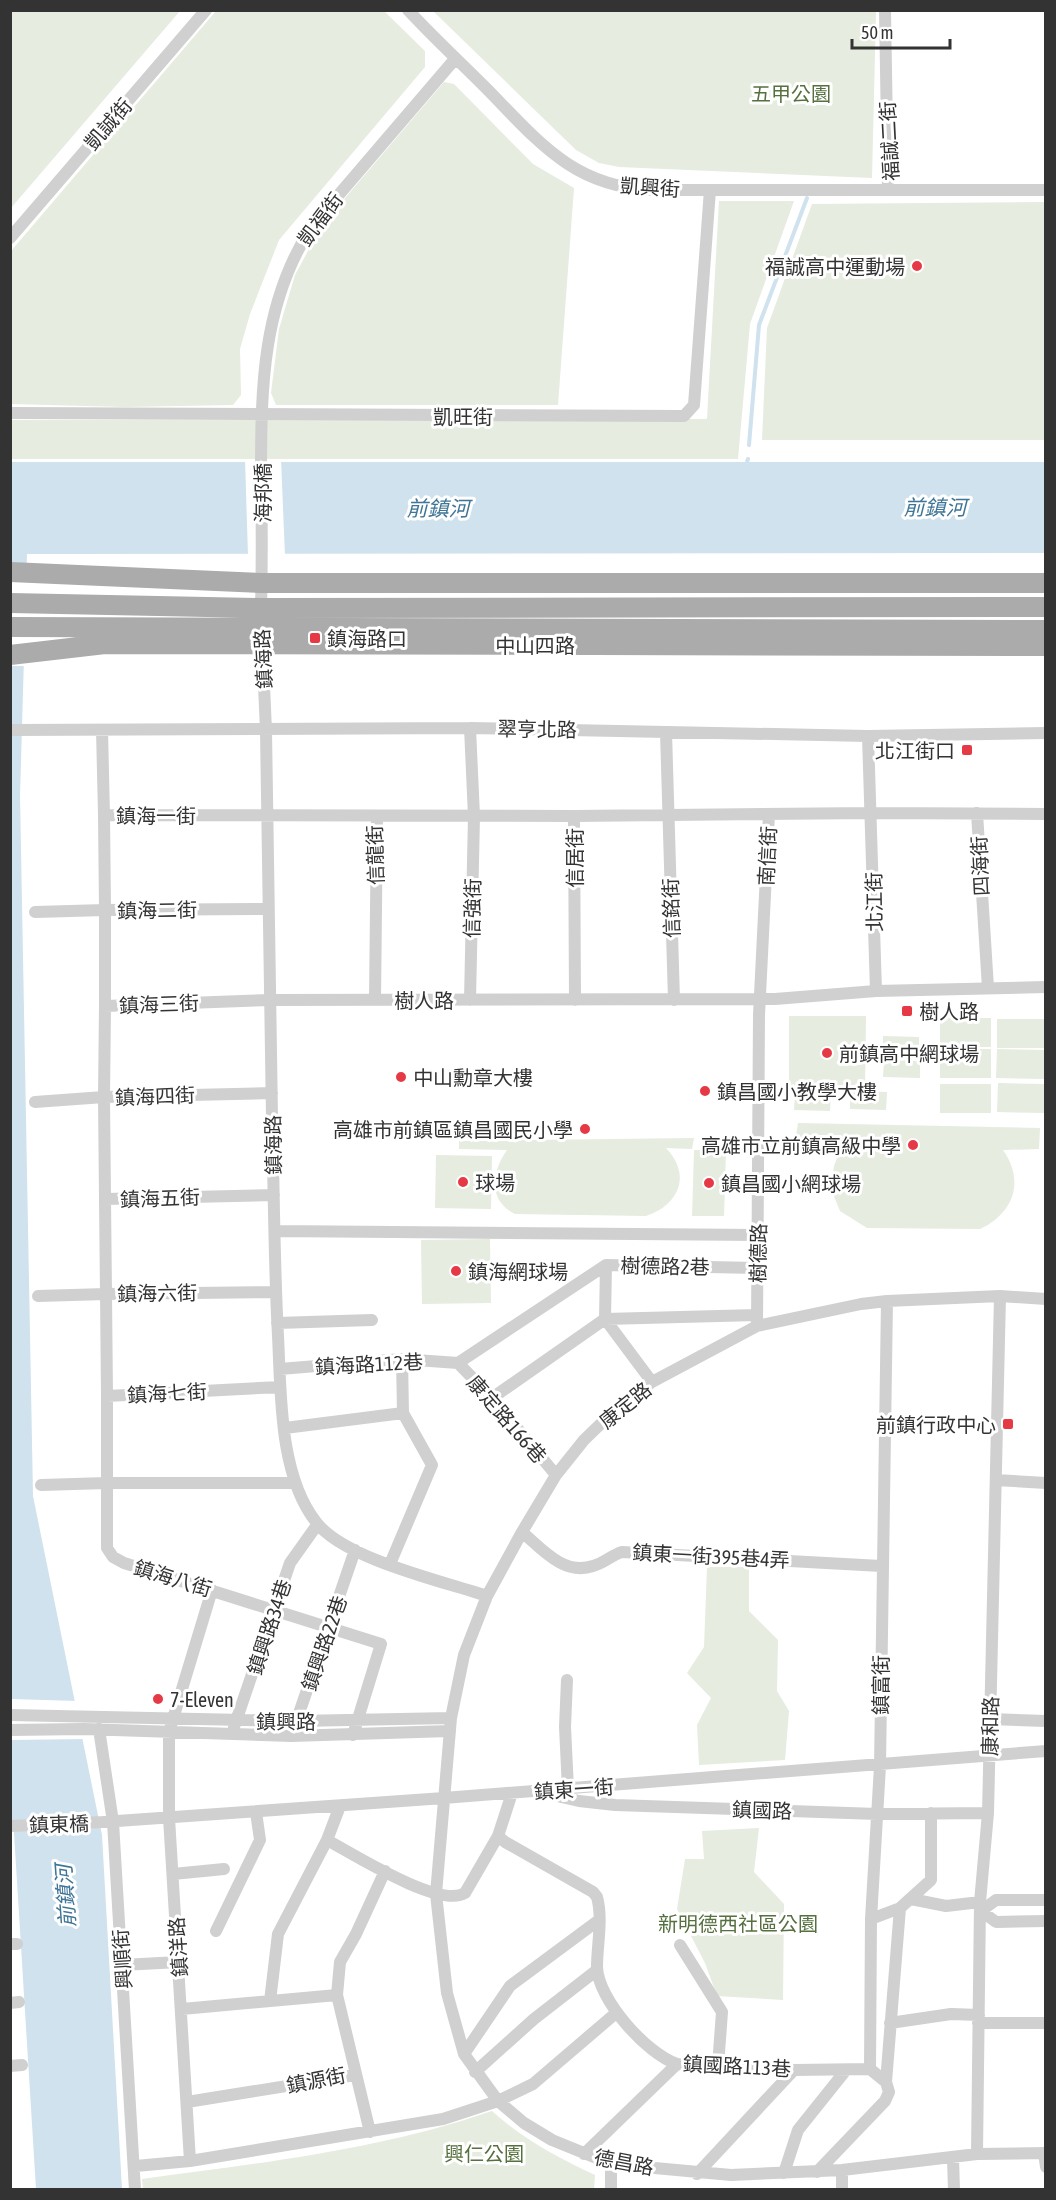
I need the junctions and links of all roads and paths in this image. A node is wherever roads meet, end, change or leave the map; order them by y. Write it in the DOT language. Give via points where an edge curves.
graph roads {
  1 [pos="206,10"];
  2 [pos="408,10"];
  3 [pos="885,10"];
  4 [pos="455,59"];
  5 [pos="710,190"];
  6 [pos="888,190"];
  7 [pos="1046,190"];
  8 [pos="10,238"];
  9 [pos="10,413"];
  10 [pos="261,414"];
  11 [pos="19,572"];
  12 [pos="262,578"];
  13 [pos="1046,583"];
  14 [pos="19,600"];
  15 [pos="1046,607"];
  16 [pos="261,627"];
  17 [pos="1046,630"];
  18 [pos="18,631"];
  19 [pos="1046,646"];
  20 [pos="18,654"];
  21 [pos="470,728"];
  22 [pos="10,730"];
  23 [pos="102,730"];
  24 [pos="266,730"];
  25 [pos="666,732"];
  26 [pos="1046,733"];
  27 [pos="868,736"];
  28 [pos="872,813"];
  29 [pos="977,813"];
  30 [pos="267,814"];
  31 [pos="769,814"];
  32 [pos="1046,814"];
  33 [pos="104,815"];
  34 [pos="667,815"];
  35 [pos="376,816"];
  36 [pos="474,816"];
  37 [pos="574,816"];
  38 [pos="268,909"];
  39 [pos="105,910"];
  40 [pos="35,912"];
  41 [pos="1046,987"];
  42 [pos="988,988"];
  43 [pos="876,992"];
  44 [pos="269,1000"];
  45 [pos="375,1000"];
  46 [pos="470,1000"];
  47 [pos="575,1000"];
  48 [pos="674,1000"];
  49 [pos="760,1000"];
  50 [pos="105,1006"];
  51 [pos="272,1093"];
  52 [pos="104,1097"];
  53 [pos="35,1102"];
  54 [pos="274,1195"];
  55 [pos="105,1199"];
  56 [pos="274,1231"];
  57 [pos="759,1235"];
  58 [pos="606,1265"];
  59 [pos="758,1268"];
  60 [pos="275,1292"];
  61 [pos="105,1293"];
  62 [pos="38,1296"];
  63 [pos="1000,1296"];
  64 [pos="1046,1299"];
  65 [pos="887,1301"];
  66 [pos="605,1319"];
  67 [pos="372,1320"];
  68 [pos="757,1320"];
  69 [pos="277,1323"];
  70 [pos="402,1359"];
  71 [pos="458,1363"];
  72 [pos="279,1369"];
  73 [pos="652,1382"];
  74 [pos="279,1387"];
  75 [pos="107,1396"];
  76 [pos="492,1398"];
  77 [pos="403,1413"];
  78 [pos="285,1428"];
  79 [pos="556,1476"];
  80 [pos="996,1480"];
  81 [pos="107,1483"];
  82 [pos="294,1483"];
  83 [pos="1046,1484"];
  84 [pos="41,1485"];
  85 [pos="317,1525"];
  86 [pos="522,1532"];
  87 [pos="356,1550"];
  88 [pos="390,1564"];
  89 [pos="881,1566"];
  90 [pos="212,1590"];
  91 [pos="487,1596"];
  92 [pos="276,1609"];
  93 [pos="330,1627"];
  94 [pos="567,1680"];
  95 [pos="10,1715"];
  96 [pos="172,1717"];
  97 [pos="451,1718"];
  98 [pos="990,1719"];
  99 [pos="357,1720"];
  100 [pos="236,1721"];
  101 [pos="297,1721"];
  102 [pos="1046,1721"];
  103 [pos="99,1729"];
  104 [pos="10,1730"];
  105 [pos="450,1731"];
  106 [pos="169,1732"];
  107 [pos="231,1735"];
  108 [pos="353,1735"];
  109 [pos="291,1736"];
  110 [pos="1046,1751"];
  111 [pos="990,1754"];
  112 [pos="880,1766"];
  113 [pos="568,1789"];
  114 [pos="538,1791"];
  115 [pos="512,1793"];
  116 [pos="444,1798"];
  117 [pos="340,1806"];
  118 [pos="256,1812"];
  119 [pos="931,1813"];
  120 [pos="988,1813"];
  121 [pos="877,1814"];
  122 [pos="169,1818"];
  123 [pos="108,1822"];
  124 [pos="12,1826"];
  125 [pos="498,1836"];
  126 [pos="327,1840"];
  127 [pos="224,1869"];
  128 [pos="385,1871"];
  129 [pos="173,1874"];
  130 [pos="436,1894"];
  131 [pos="911,1899"];
  132 [pos="1046,1900"];
  133 [pos="981,1906"];
  134 [pos="900,1908"];
  135 [pos="871,1919"];
  136 [pos="599,1920"];
  137 [pos="1046,1921"];
  138 [pos="216,1931"];
  139 [pos="680,1945"];
  140 [pos="178,1962"];
  141 [pos="122,1965"];
  142 [pos="597,1970"];
  143 [pos="337,1995"];
  144 [pos="270,2001"];
  145 [pos="182,2009"];
  146 [pos="616,2013"];
  147 [pos="979,2019"];
  148 [pos="890,2023"];
  149 [pos="1046,2023"];
  150 [pos="464,2054"];
  151 [pos="677,2064"];
  152 [pos="718,2066"];
  153 [pos="870,2069"];
  154 [pos="794,2070"];
  155 [pos="846,2070"];
  156 [pos="475,2072"];
  157 [pos="355,2075"];
  158 [pos="886,2082"];
  159 [pos="498,2101"];
  160 [pos="187,2102"];
  161 [pos="370,2132"];
  162 [pos="1045,2153"];
  163 [pos="584,2154"];
  164 [pos="977,2154"];
  165 [pos="953,2158"];
  166 [pos="190,2161"];
  167 [pos="611,2164"];
  168 [pos="135,2166"];
  169 [pos="1046,2168"];
  170 [pos="842,2170"];
  171 [pos="817,2172"];
  172 [pos="697,2174"];
  173 [pos="784,2174"];
  174 [pos="135,2190"];
  175 [pos="611,2190"];
  176 [pos="842,2190"];
  177 [pos="954,2190"];
  1 -- 8 [label="street, 凱誠街"];
  2 -- 4 [label="street, 凱興街"];
  3 -- 6 [label="street, 福誠二街"];
  4 -- 5 [label="street, 凱興街" via="551,154 574,170 596,181 633,189"];
  4 -- 10 [label="street, 凱福街" via="331,201 296,251 276,300 269,330"];
  5 -- 6 [label="street, 凱興街"];
  5 -- 10 [label="street, 凱旺街" via="694,405 684,416"];
  6 -- 7 [label="street, 福誠二街"];
  9 -- 10 [label="street, 凱旺街"];
  10 -- 12 [label="street, 海邦橋"];
  11 -- 12 [label="main road"];
  12 -- 13 [label="main road"];
  12 -- 16 [label="street, 鎮海路"];
  14 -- 16 [label="main road, 中山四路"];
  15 -- 16 [label="main road, 中山四路"];
  16 -- 17 [label="main road, 中山四路"];
  16 -- 18 [label="main road, 中山四路"];
  16 -- 19 [label="main road, 中山四路"];
  16 -- 20 [label="main road, 中山四路"];
  16 -- 24 [label="street, 鎮海路"];
  21 -- 24 [label="street, 翠亨北路"];
  21 -- 25 [label="street, 翠亨北路"];
  21 -- 36 [label="street, 信強街"];
  22 -- 23 [label="street, 翠亨北路"];
  23 -- 24 [label="street, 翠亨北路"];
  23 -- 33 [label="street"];
  24 -- 30 [label="street, 鎮海路"];
  25 -- 27 [label="street, 翠亨北路"];
  25 -- 34 [label="street, 信銘街"];
  26 -- 27 [label="street, 翠亨北路"];
  27 -- 28 [label="street, 北江街"];
  28 -- 29 [label="street, 四海街"];
  28 -- 31 [label="street"];
  28 -- 43 [label="street, 北江街"];
  29 -- 32 [label="street"];
  29 -- 42 [label="street, 四海街"];
  30 -- 33 [label="street, 鎮海一街"];
  30 -- 35 [label="street, 信龍街"];
  30 -- 38 [label="street, 鎮海路"];
  31 -- 34 [label="street, 南信街"];
  31 -- 49 [label="street, 南信街"];
  33 -- 39 [label="street, 鎮海一街"];
  34 -- 37 [label="street"];
  34 -- 48 [label="street, 信銘街"];
  35 -- 36 [label="street"];
  35 -- 45 [label="street, 信龍街"];
  36 -- 37 [label="street, 信居街"];
  36 -- 46 [label="street, 信強街"];
  37 -- 47 [label="street, 信居街"];
  38 -- 39 [label="street, 鎮海二街"];
  38 -- 44 [label="street, 鎮海路"];
  39 -- 40 [label="street"];
  39 -- 50 [label="street, 鎮海二街"];
  41 -- 42 [label="street, 樹人路"];
  42 -- 43 [label="street, 樹人路"];
  43 -- 49 [label="street, 樹人路"];
  44 -- 45 [label="street, 樹人路"];
  44 -- 50 [label="street, 鎮海三街"];
  44 -- 51 [label="street, 鎮海路"];
  45 -- 46 [label="street, 樹人路"];
  46 -- 47 [label="street, 樹人路"];
  47 -- 48 [label="street, 樹人路"];
  48 -- 49 [label="street, 樹人路"];
  49 -- 57 [label="street, 樹德路"];
  50 -- 52 [label="street, 鎮海三街"];
  51 -- 52 [label="street, 鎮海四街"];
  51 -- 54 [label="street, 鎮海路"];
  52 -- 53 [label="street"];
  52 -- 55 [label="street, 鎮海四街"];
  54 -- 55 [label="street, 鎮海五街"];
  54 -- 56 [label="street, 鎮海路"];
  55 -- 61 [label="street, 鎮海五街"];
  56 -- 57 [label="street"];
  56 -- 60 [label="street, 鎮海路"];
  57 -- 59 [label="street, 樹德路"];
  58 -- 59 [label="street, 樹德路2巷"];
  58 -- 66 [label="street"];
  58 -- 71 [label="street, 樹德路2巷"];
  59 -- 68 [label="street, 樹德路"];
  60 -- 61 [label="street, 鎮海六街"];
  60 -- 69 [label="street, 鎮海路"];
  61 -- 62 [label="street"];
  61 -- 75 [label="street, 鎮海六街"];
  63 -- 64 [label="street, 康定路"];
  63 -- 65 [label="street, 康定路"];
  63 -- 80 [label="street, 康和路"];
  65 -- 68 [label="street, 康定路"];
  65 -- 89 [label="street, 鎮富街"];
  66 -- 68 [label="street"];
  66 -- 73 [label="street"];
  66 -- 76 [label="street"];
  67 -- 69 [label="street"];
  68 -- 73 [label="street, 康定路"];
  69 -- 72 [label="street, 鎮海路"];
  70 -- 71 [label="street, 鎮海路112巷"];
  70 -- 72 [label="street, 鎮海路112巷"];
  70 -- 77 [label="street"];
  71 -- 76 [label="street, 康定路166巷"];
  72 -- 74 [label="street, 鎮海路"];
  73 -- 79 [label="street, 康定路" via="584,1440"];
  74 -- 75 [label="street, 鎮海七街"];
  74 -- 78 [label="street, 鎮海路"];
  75 -- 81 [label="street, 鎮海七街"];
  76 -- 79 [label="street, 康定路166巷"];
  77 -- 78 [label="street"];
  77 -- 88 [label="street" via="432,1465"];
  78 -- 82 [label="street, 鎮海路"];
  79 -- 86 [label="street, 康定路"];
  80 -- 83 [label="street"];
  80 -- 98 [label="street, 康和路"];
  81 -- 82 [label="street"];
  81 -- 84 [label="street"];
  81 -- 90 [label="street, 鎮海八街" via="107,1548 113,1557"];
  82 -- 85 [label="street, 鎮海路"];
  85 -- 87 [label="street, 鎮海路" via="341,1545"];
  85 -- 92 [label="street, 鎮興路34巷" via="290,1563"];
  86 -- 89 [label="street, 鎮東一街395巷4弄" via="555,1561 570,1567 595,1566 622,1552"];
  86 -- 91 [label="street, 康定路"];
  87 -- 88 [label="street, 鎮海路"];
  87 -- 93 [label="street, 鎮興路22巷"];
  88 -- 91 [label="street, 鎮海路"];
  89 -- 112 [label="street, 鎮富街"];
  90 -- 92 [label="street, 鎮海八街"];
  90 -- 96 [label="street, 鎮洋路"];
  91 -- 97 [label="street, 康定路" via="464,1655"];
  92 -- 93 [label="street, 鎮海八街"];
  92 -- 100 [label="street, 鎮興路34巷"];
  93 -- 99 [label="street, 鎮海八街" via="381,1644"];
  93 -- 101 [label="street, 鎮興路22巷"];
  94 -- 113 [label="street"];
  95 -- 96 [label="street, 鎮興路"];
  96 -- 100 [label="street, 鎮興路"];
  96 -- 106 [label="street, 鎮洋路"];
  97 -- 99 [label="street, 鎮興路"];
  97 -- 105 [label="street, 康定路"];
  98 -- 102 [label="street"];
  98 -- 111 [label="street, 康和路"];
  99 -- 101 [label="street, 鎮興路"];
  99 -- 108 [label="street"];
  100 -- 101 [label="street, 鎮興路"];
  100 -- 107 [label="street, 鎮興路34巷"];
  101 -- 109 [label="street, 鎮興路22巷"];
  103 -- 104 [label="street, 鎮興路"];
  103 -- 106 [label="street, 鎮興路"];
  103 -- 123 [label="street, 興順街"];
  105 -- 108 [label="street, 鎮興路"];
  105 -- 116 [label="street, 康定路"];
  106 -- 107 [label="street, 鎮興路"];
  106 -- 122 [label="street, 鎮洋路"];
  107 -- 109 [label="street, 鎮興路"];
  108 -- 109 [label="street, 鎮興路"];
  110 -- 111 [label="street, 鎮東一街"];
  111 -- 112 [label="street, 鎮東一街"];
  111 -- 120 [label="street, 康和路"];
  112 -- 113 [label="street, 鎮東一街"];
  112 -- 121 [label="street, 鎮富街"];
  113 -- 114 [label="street, 鎮東一街"];
  114 -- 115 [label="street, 鎮東一街"];
  114 -- 121 [label="street, 鎮國路" via="579,1801 615,1804"];
  115 -- 116 [label="street, 鎮東一街"];
  115 -- 125 [label="street"];
  116 -- 117 [label="street, 鎮東一街"];
  116 -- 130 [label="street, 德昌路"];
  117 -- 118 [label="street, 鎮東一街"];
  117 -- 126 [label="street"];
  118 -- 122 [label="street, 鎮東一街"];
  118 -- 138 [label="street" via="260,1840"];
  119 -- 120 [label="street, 鎮國路"];
  119 -- 121 [label="street, 鎮國路"];
  119 -- 131 [label="street" via="931,1880"];
  120 -- 133 [label="street, 康和路"];
  121 -- 135 [label="street, 鎮富街"];
  122 -- 123 [label="street, 鎮東一街"];
  122 -- 129 [label="street, 鎮洋路"];
  123 -- 124 [label="street, 鎮東橋"];
  123 -- 141 [label="street, 興順街"];
  125 -- 130 [label="street" via="465,1893 459,1897"];
  125 -- 136 [label="street, 鎮國路113巷" via="593,1892 599,1904"];
  126 -- 128 [label="street"];
  126 -- 144 [label="street" via="278,1934"];
  127 -- 129 [label="street"];
  128 -- 130 [label="street"];
  128 -- 143 [label="street, 鎮源街" via="340,1962"];
  129 -- 140 [label="street, 鎮洋路"];
  130 -- 150 [label="street, 德昌路" via="447,1993"];
  131 -- 133 [label="street" via="946,1906"];
  131 -- 134 [label="street"];
  132 -- 133 [label="street" via="996,1900"];
  133 -- 137 [label="street" via="996,1922"];
  133 -- 147 [label="street, 康和路"];
  134 -- 135 [label="street"];
  134 -- 148 [label="street"];
  135 -- 153 [label="street, 鎮富街"];
  136 -- 142 [label="street, 鎮國路113巷"];
  136 -- 150 [label="street" via="510,1986"];
  139 -- 152 [label="street" via="722,2012"];
  140 -- 141 [label="street"];
  140 -- 145 [label="street, 鎮洋路"];
  141 -- 168 [label="street, 興順街"];
  142 -- 146 [label="street, 鎮國路113巷" via="607,2001"];
  142 -- 156 [label="street"];
  143 -- 144 [label="street"];
  143 -- 157 [label="street, 鎮源街"];
  144 -- 145 [label="street"];
  145 -- 160 [label="street, 鎮洋路"];
  146 -- 151 [label="street, 鎮國路113巷" via="661,2057"];
  146 -- 159 [label="street" via="533,2084"];
  147 -- 148 [label="street" via="951,2014"];
  147 -- 149 [label="street"];
  147 -- 164 [label="street, 康和路"];
  148 -- 158 [label="street"];
  150 -- 156 [label="street, 德昌路"];
  151 -- 152 [label="street, 鎮國路113巷"];
  151 -- 163 [label="street"];
  152 -- 154 [label="street, 鎮國路113巷"];
  153 -- 155 [label="street, 鎮國路113巷"];
  153 -- 158 [label="street"];
  154 -- 155 [label="street, 鎮國路113巷"];
  154 -- 172 [label="street"];
  155 -- 173 [label="street" via="798,2130"];
  156 -- 159 [label="street, 德昌路"];
  157 -- 160 [label="street, 鎮源街"];
  157 -- 161 [label="street"];
  158 -- 171 [label="street" via="890,2092 885,2101"];
  159 -- 161 [label="street" via="443,2119"];
  159 -- 163 [label="street, 德昌路" via="524,2123"];
  160 -- 166 [label="street, 鎮洋路"];
  161 -- 166 [label="street"];
  162 -- 164 [label="street, 德昌路"];
  162 -- 169 [label="street"];
  163 -- 167 [label="street, 德昌路"];
  164 -- 165 [label="street, 德昌路"];
  165 -- 170 [label="street, 德昌路"];
  165 -- 177 [label="street"];
  166 -- 168 [label="street"];
  167 -- 172 [label="street, 德昌路"];
  167 -- 175 [label="street"];
  168 -- 174 [label="street, 興順街"];
  170 -- 171 [label="street, 德昌路"];
  170 -- 176 [label="street"];
  171 -- 173 [label="street, 德昌路"];
  172 -- 173 [label="street, 德昌路"];
}
